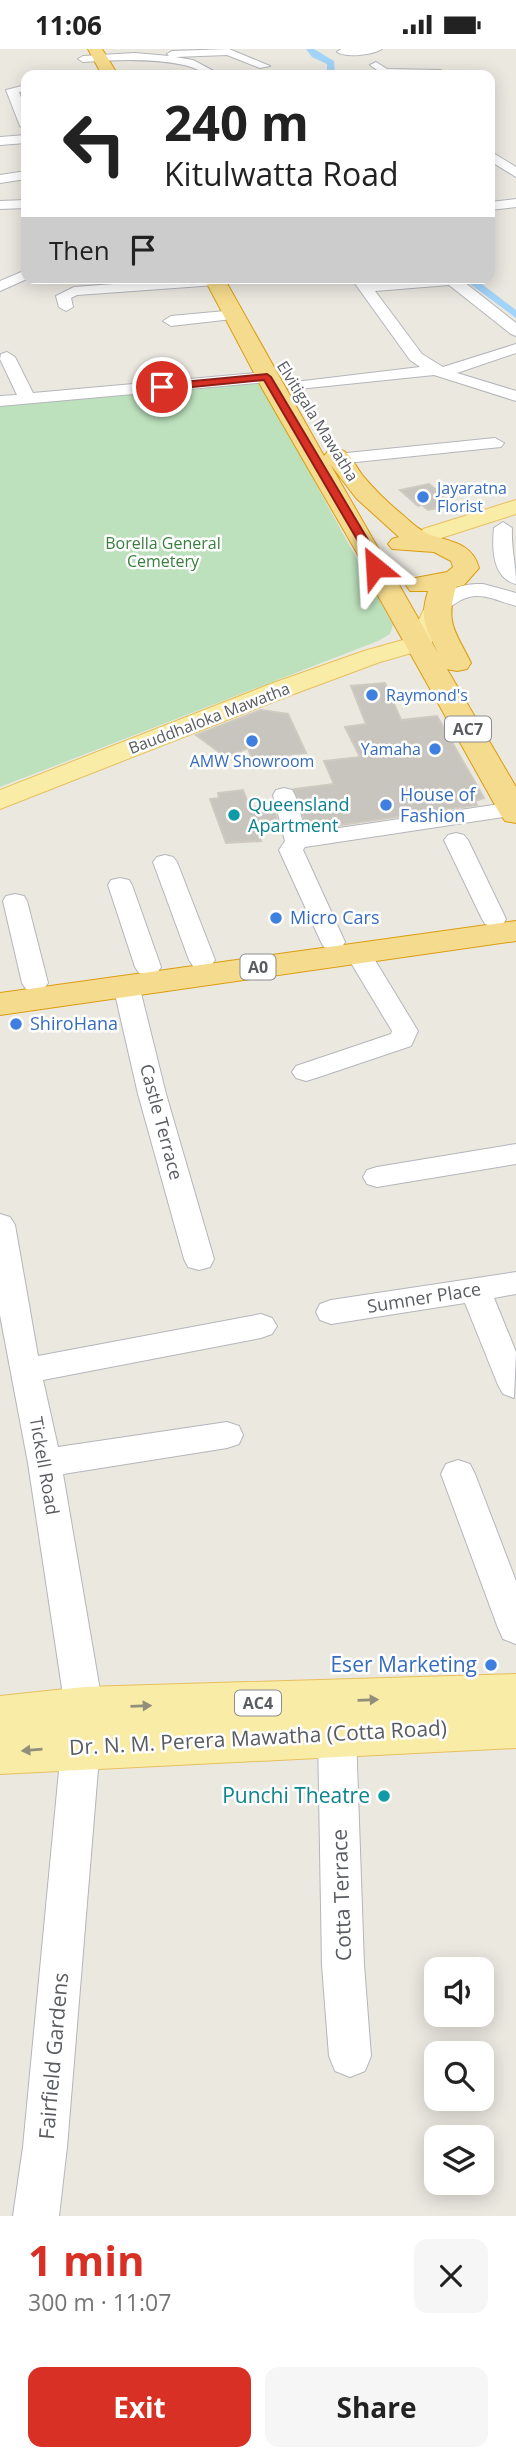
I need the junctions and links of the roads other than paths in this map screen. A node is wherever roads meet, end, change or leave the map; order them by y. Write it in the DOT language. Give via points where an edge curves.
graph roads {
  1 [pos="377,49"];
  2 [pos="342,51"];
  3 [pos="89,54"];
  4 [pos="233,54"];
  5 [pos="135,56"];
  6 [pos="433,58"];
  7 [pos="189,62"];
  8 [pos="376,65"];
  9 [pos="264,66"];
  10 [pos="105,70"];
  11 [pos="205,70"];
  12 [pos="380,70"];
  13 [pos="438,70"];
  14 [pos="21,81"];
  15 [pos="0,83"];
  16 [pos="21,89"];
  17 [pos="15,97"];
  18 [pos="0,98"];
  19 [pos="19,111"];
  20 [pos="21,139"];
  21 [pos="0,141"];
  22 [pos="496,150"];
  23 [pos="515,172"];
  24 [pos="495,174"];
  25 [pos="21,176"];
  26 [pos="0,179"];
  27 [pos="516,203"];
  28 [pos="21,204"];
  29 [pos="0,205"];
  30 [pos="495,205"];
  31 [pos="21,276"];
  32 [pos="164,284"];
  33 [pos="223,284"];
  34 [pos="224,284"];
  35 [pos="363,284"];
  36 [pos="456,284"];
  37 [pos="0,286"];
  38 [pos="66,307"];
  39 [pos="236,315"];
  40 [pos="171,321"];
  41 [pos="516,331"];
  42 [pos="515,348"];
  43 [pos="7,357"];
  44 [pos="439,371"];
  45 [pos="267,377"];
  46 [pos="295,387"];
  47 [pos="516,397"];
  48 [pos="27,398"];
  49 [pos="0,401"];
  50 [pos="495,443"];
  51 [pos="337,459"];
  52 [pos="516,507"];
  53 [pos="387,512"];
  54 [pos="458,525"];
  55 [pos="510,525"];
  56 [pos="427,543"];
  57 [pos="377,567"];
  58 [pos="516,578"];
  59 [pos="452,579"];
  60 [pos="516,588"];
  61 [pos="516,600"];
  62 [pos="420,643"];
  63 [pos="516,769"];
  64 [pos="284,795"];
  65 [pos="0,800"];
  66 [pos="514,812"];
  67 [pos="456,840"];
  68 [pos="295,844"];
  69 [pos="164,862"];
  70 [pos="120,884"];
  71 [pos="15,901"];
  72 [pos="509,922"];
  73 [pos="345,947"];
  74 [pos="202,960"];
  75 [pos="137,976"];
  76 [pos="35,983"];
  77 [pos="0,988"];
  78 [pos="0,1004"];
  79 [pos="306,1072"];
  80 [pos="516,1154"];
  81 [pos="377,1177"];
  82 [pos="0,1225"];
  83 [pos="199,1259"];
  84 [pos="516,1283"];
  85 [pos="475,1290"];
  86 [pos="331,1312"];
  87 [pos="261,1327"];
  88 [pos="25,1371"];
  89 [pos="514,1385"];
  90 [pos="227,1435"];
  91 [pos="45,1463"];
  92 [pos="458,1474"];
  93 [pos="516,1628"];
  94 [pos="516,1695"];
  95 [pos="0,1718"];
  96 [pos="516,1726"];
  97 [pos="83,1727"];
  98 [pos="337,1735"];
  99 [pos="0,1752"];
  100 [pos="69,1896"];
  101 [pos="350,2056"];
  102 [pos="36,2216"];
  1 -- 2 [label="street"];
  3 -- 5 [label="street"];
  3 -- 10 [label="highway"];
  4 -- 5 [label="street"];
  4 -- 7 [label="street"];
  4 -- 9 [label="street"];
  5 -- 7 [label="street"];
  6 -- 13 [label="street"];
  7 -- 11 [label="street"];
  8 -- 12 [label="street"];
  14 -- 15 [label="street"];
  16 -- 17 [label="street" via="12,90"];
  17 -- 18 [label="street"];
  17 -- 19 [label="street"];
  20 -- 21 [label="street"];
  22 -- 23 [label="street"];
  23 -- 24 [label="street"];
  25 -- 26 [label="street"];
  27 -- 30 [label="street"];
  28 -- 29 [label="street"];
  31 -- 37 [label="street"];
  32 -- 38 [label="street" via="74,292 63,296"];
  33 -- 39 [label="highway, Elvitigala Mawatha"];
  34 -- 46 [label="highway, Elvitigala Mawatha"];
  35 -- 44 [label="street" via="416,357"];
  36 -- 41 [label="street"];
  39 -- 40 [label="street"];
  39 -- 45 [label="highway, Elvitigala Mawatha"];
  42 -- 44 [label="street"];
  43 -- 48 [label="street"];
  44 -- 46 [label="street"];
  44 -- 47 [label="street"];
  45 -- 48 [label="street"];
  45 -- 57 [label="highway, Elvitigala Mawatha"];
  46 -- 51 [label="highway, Elvitigala Mawatha"];
  48 -- 49 [label="street"];
  50 -- 51 [label="street"];
  51 -- 53 [label="highway, Elvitigala Mawatha" via="366,496"];
  52 -- 54 [label="main road"];
  53 -- 54 [label="highway"];
  53 -- 56 [label="highway, Elvitigala Mawatha"];
  54 -- 56 [label="main road" via="431,534"];
  55 -- 58 [label="street" via="501,550 504,565"];
  55 -- 59 [label="main road" via="464,550"];
  56 -- 57 [label="highway" via="386,548 378,554"];
  56 -- 59 [label="highway" via="449,548"];
  57 -- 59 [label="highway" via="409,584"];
  57 -- 62 [label="highway, AC7"];
  59 -- 60 [label="street"];
  59 -- 61 [label="street" via="458,591 491,590"];
  59 -- 62 [label="main road"];
  59 -- 63 [label="highway, AC7" via="436,620"];
  62 -- 65 [label="main road, Bauddhaloka Mawatha" via="282,689"];
  62 -- 66 [label="highway, AC7"];
  64 -- 68 [label="street"];
  66 -- 68 [label="street"];
  67 -- 72 [label="street"];
  68 -- 73 [label="street"];
  69 -- 74 [label="street"];
  70 -- 75 [label="street, Castle Terrace"];
  71 -- 76 [label="street"];
  72 -- 73 [label="highway, A0"];
  73 -- 74 [label="highway, A0"];
  73 -- 75 [label="highway, A0"];
  73 -- 79 [label="street" via="405,1031 402,1040"];
  74 -- 75 [label="highway, A0"];
  75 -- 76 [label="highway, A0"];
  75 -- 78 [label="highway, A0"];
  75 -- 83 [label="street, Castle Terrace" via="152,1094"];
  76 -- 77 [label="highway, A0"];
  80 -- 81 [label="street"];
  82 -- 88 [label="street, Tickell Road"];
  84 -- 85 [label="street, Sumner Place"];
  85 -- 86 [label="street, Sumner Place"];
  85 -- 89 [label="street"];
  87 -- 88 [label="street"];
  88 -- 91 [label="street, Tickell Road"];
  90 -- 91 [label="street"];
  91 -- 97 [label="street, Tickell Road"];
  92 -- 93 [label="street"];
  97 -- 94 [label="main road, Dr. N. M. Perera Mawatha (Cotta Road) / AC4, one-way"];
  95 -- 97 [label="main road, Dr. N. M. Perera Mawatha (Cotta Road) / AC4"];
  96 -- 98 [label="main road, Dr. N. M. Perera Mawatha (Cotta Road) / AC4"];
  97 -- 98 [label="main road, Dr. N. M. Perera Mawatha (Cotta Road) / AC4"];
  97 -- 99 [label="main road, Dr. N. M. Perera Mawatha (Cotta Road) / AC4, one-way"];
  97 -- 100 [label="street, Tickell Road"];
  98 -- 101 [label="street, Cotta Terrace"];
  100 -- 102 [label="street, Fairfield Gardens"];
}
